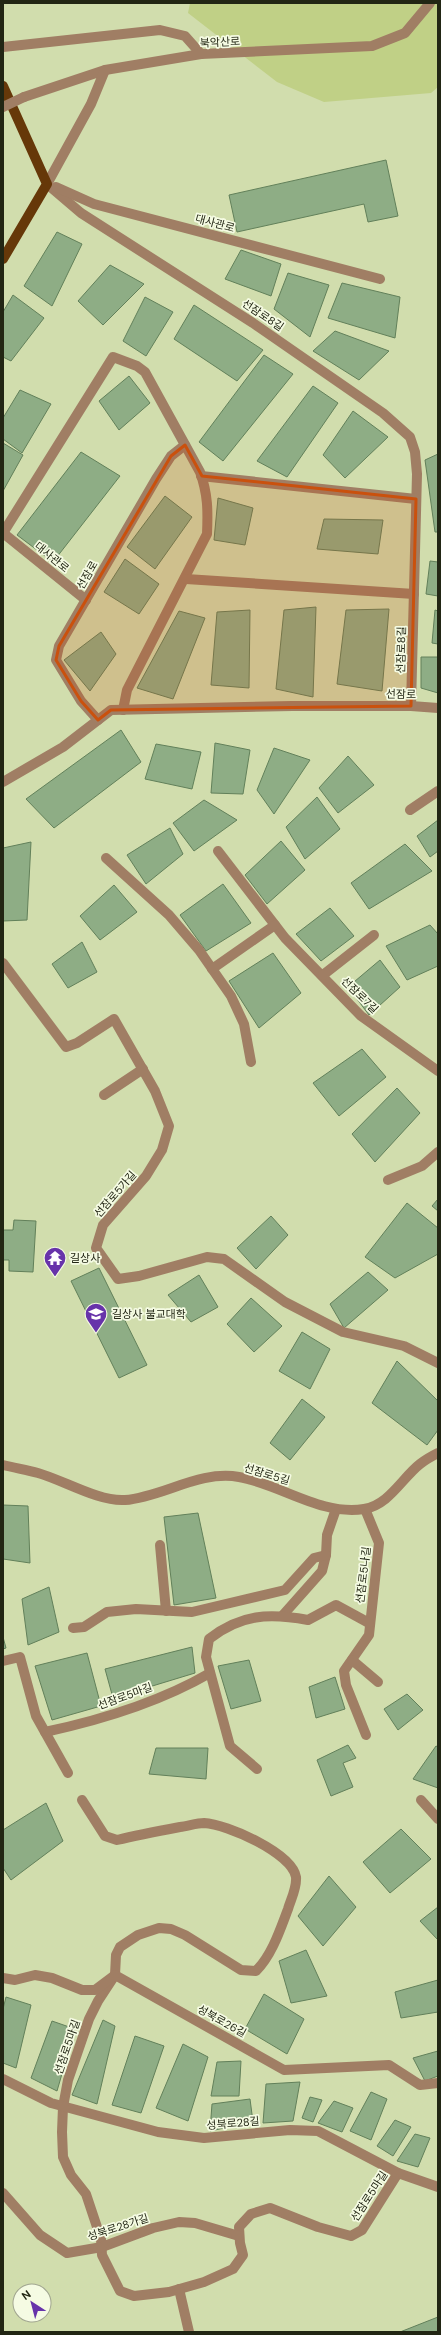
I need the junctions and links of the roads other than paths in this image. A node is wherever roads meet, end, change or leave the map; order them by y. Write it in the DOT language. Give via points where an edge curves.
graph roads {
  1 [pos="430,3"];
  2 [pos="3,47"];
  3 [pos="201,54"];
  4 [pos="105,70"];
  5 [pos="3,86"];
  6 [pos="3,107"];
  7 [pos="47,184"];
  8 [pos="3,259"];
  9 [pos="380,279"];
  10 [pos="185,445"];
  11 [pos="201,476"];
  12 [pos="416,499"];
  13 [pos="3,533"];
  14 [pos="186,578"];
  15 [pos="414,594"];
  16 [pos="86,600"];
  17 [pos="411,706"];
  18 [pos="438,708"];
  19 [pos="123,710"];
  20 [pos="98,720"];
  21 [pos="3,782"];
  22 [pos="438,791"];
  23 [pos="410,810"];
  24 [pos="218,851"];
  25 [pos="106,858"];
  26 [pos="275,925"];
  27 [pos="374,935"];
  28 [pos="3,964"];
  29 [pos="212,968"];
  30 [pos="322,975"];
  31 [pos="251,1062"];
  32 [pos="143,1069"];
  33 [pos="438,1071"];
  34 [pos="104,1094"];
  35 [pos="438,1152"];
  36 [pos="388,1180"];
  37 [pos="438,1363"];
  38 [pos="438,1453"];
  39 [pos="3,1465"];
  40 [pos="336,1508"];
  41 [pos="365,1509"];
  42 [pos="160,1545"];
  43 [pos="326,1555"];
  44 [pos="166,1611"];
  45 [pos="283,1615"];
  46 [pos="369,1623"];
  47 [pos="73,1628"];
  48 [pos="352,1660"];
  49 [pos="3,1661"];
  50 [pos="210,1673"];
  51 [pos="378,1682"];
  52 [pos="46,1732"];
  53 [pos="366,1735"];
  54 [pos="257,1769"];
  55 [pos="68,1773"];
  56 [pos="82,1800"];
  57 [pos="421,1800"];
  58 [pos="438,1819"];
  59 [pos="115,1975"];
  60 [pos="3,1978"];
  61 [pos="3,2079"];
  62 [pos="438,2083"];
  63 [pos="63,2107"];
  64 [pos="398,2173"];
  65 [pos="438,2187"];
  66 [pos="3,2193"];
  67 [pos="240,2236"];
  68 [pos="102,2248"];
  69 [pos="179,2289"];
  70 [pos="189,2332"];
  1 -- 3 [label="street, 북악산로" via="405,33 372,46"];
  2 -- 3 [label="street" via="160,30 185,36"];
  3 -- 4 [label="street, 북악산로"];
  4 -- 6 [label="street, 북악산로, bridge" via="24,97"];
  4 -- 7 [label="street" via="91,104"];
  5 -- 7 [label="main road"];
  7 -- 8 [label="main road"];
  7 -- 9 [label="street, 대사관로" via="94,204"];
  7 -- 12 [label="street, 선잠로8길" via="81,213 253,323 383,413 410,437 415,452"];
  10 -- 11 [label="street"];
  10 -- 13 [label="street, 대사관로" via="145,372 138,366 113,357"];
  10 -- 16 [label="street, 선잠로" via="171,456 156,479"];
  11 -- 12 [label="street"];
  11 -- 14 [label="street" via="209,506 207,534"];
  12 -- 15 [label="street, 선잠로8길"];
  13 -- 16 [label="street, 대사관로"];
  14 -- 15 [label="street"];
  14 -- 19 [label="street" via="127,690"];
  15 -- 17 [label="street, 선잠로8길"];
  16 -- 20 [label="street, 선잠로" via="60,646 56,660 81,701"];
  17 -- 18 [label="street, 선잠로"];
  17 -- 19 [label="street, 선잠로"];
  19 -- 20 [label="street, 선잠로" via="111,710"];
  20 -- 21 [label="street, 선잠로" via="63,747"];
  22 -- 23 [label="street"];
  24 -- 26 [label="street, 선잠로7길"];
  25 -- 29 [label="street" via="169,915"];
  26 -- 29 [label="street"];
  26 -- 30 [label="street, 선잠로7길"];
  27 -- 30 [label="street"];
  28 -- 32 [label="street, 선잠로5가길" via="66,1047 77,1043 114,1019"];
  29 -- 31 [label="street" via="232,996 244,1024"];
  30 -- 33 [label="street, 선잠로7길" via="361,1016"];
  32 -- 34 [label="street"];
  32 -- 37 [label="street, 선잠로5가길" via="169,1126 162,1150 146,1176 103,1225 96,1248 118,1279 139,1276 207,1257 224,1259 286,1302 343,1332 404,1346"];
  35 -- 36 [label="street" via="422,1166"];
  38 -- 41 [label="street" via="420,1464 389,1496"];
  39 -- 40 [label="street, 선잠로5길" via="39,1473 87,1493 123,1500 147,1497 175,1485 208,1477 238,1476"];
  40 -- 41 [label="street, 선잠로5길"];
  40 -- 43 [label="street" via="327,1536"];
  41 -- 46 [label="street, 선잠로5나길" via="379,1543"];
  42 -- 44 [label="street"];
  43 -- 44 [label="street" via="314,1558 286,1590 192,1612"];
  43 -- 45 [label="street" via="322,1571"];
  44 -- 47 [label="street" via="136,1609 108,1612 84,1627"];
  45 -- 46 [label="street, 선잠로5나길" via="308,1620 336,1606"];
  45 -- 50 [label="street" via="257,1617 226,1626 208,1639 206,1657"];
  46 -- 48 [label="street, 선잠로5나길" via="369,1635"];
  48 -- 51 [label="street"];
  48 -- 53 [label="street, 선잠로5나길" via="344,1671 346,1685"];
  49 -- 52 [label="street" via="20,1657 36,1716"];
  50 -- 52 [label="street, 선잠로5마길" via="191,1684 151,1700 80,1725"];
  50 -- 54 [label="street" via="230,1746"];
  52 -- 55 [label="street"];
  56 -- 59 [label="street" via="105,1836 117,1840 204,1823 219,1825 265,1846 290,1864 296,1876 296,1888 279,1931 265,1962 256,1971 241,1970 185,1935 159,1928 138,1935 120,1947 116,1955"];
  57 -- 58 [label="street"];
  59 -- 60 [label="street" via="95,1990 82,1990 52,1978 35,1975 15,1980"];
  59 -- 62 [label="street, 성북로26길" via="284,2070 389,2065 420,2085"];
  59 -- 63 [label="street, 선잠로5마길" via="89,2019 68,2080"];
  61 -- 63 [label="street, 성북로28길"];
  63 -- 64 [label="street, 성북로28길" via="158,2132 204,2138 290,2130 318,2131"];
  63 -- 68 [label="street, 선잠로5마길" via="63,2157 70,2175 86,2194"];
  64 -- 65 [label="street, 성북로28길"];
  64 -- 67 [label="street, 선잠로5마길" via="362,2230 351,2236 318,2227 270,2208 251,2214 239,2227"];
  66 -- 68 [label="street, 성북로28가길" via="40,2234 67,2253"];
  67 -- 68 [label="street, 성북로28가길" via="195,2223 179,2222 153,2228"];
  67 -- 69 [label="street, 선잠로5마길" via="243,2255 233,2269 204,2282"];
  68 -- 69 [label="street, 선잠로5마길" via="102,2255 120,2291 134,2296"];
  69 -- 70 [label="street"];
}
